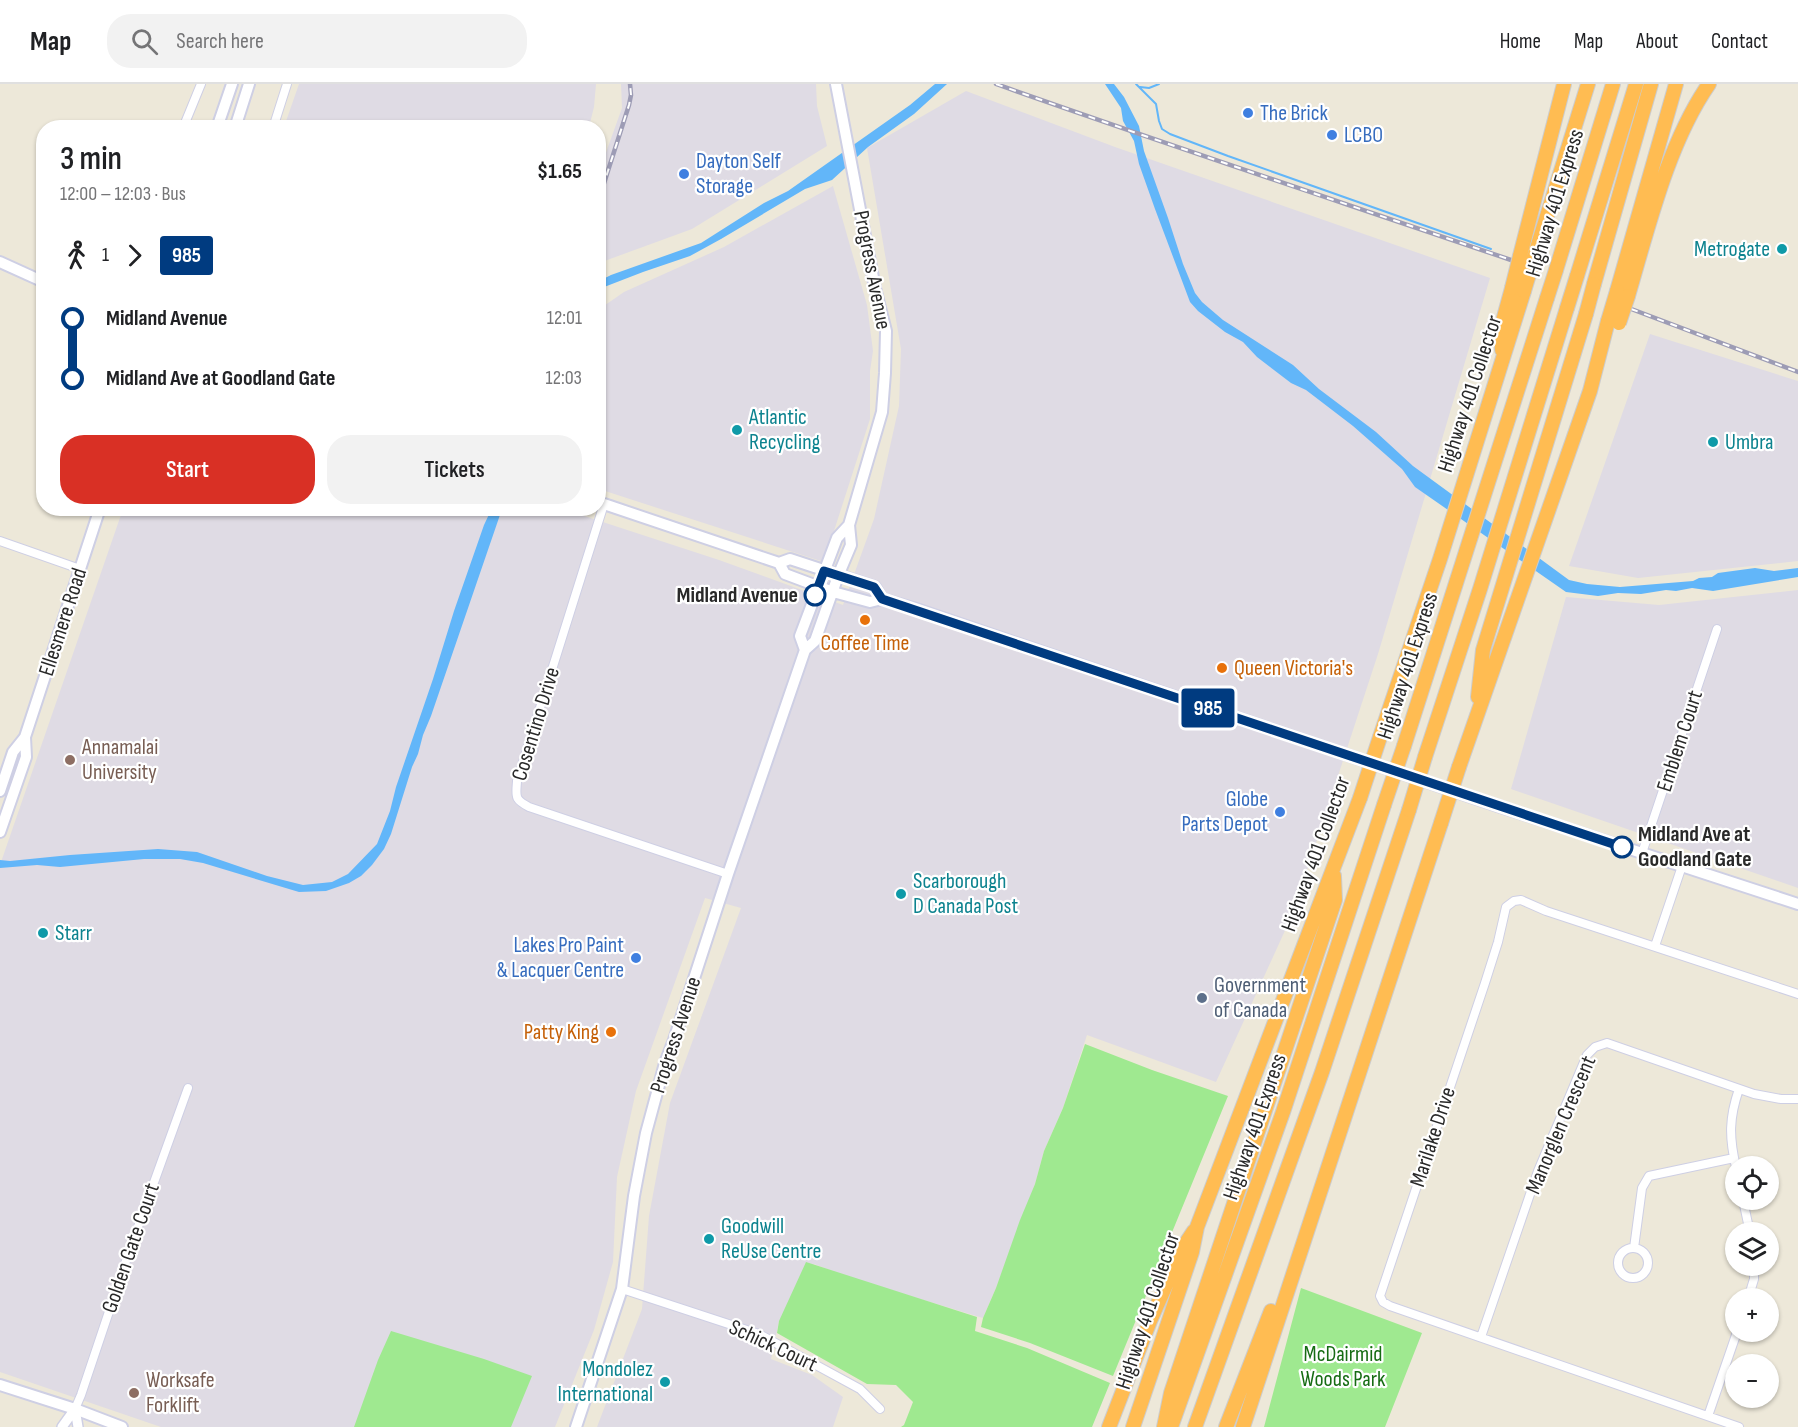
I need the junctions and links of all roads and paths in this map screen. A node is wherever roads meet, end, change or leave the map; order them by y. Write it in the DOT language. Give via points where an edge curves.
graph roads {
  1 [pos="201,84"];
  2 [pos="232,84"];
  3 [pos="249,84"];
  4 [pos="287,84"];
  5 [pos="836,84"];
  6 [pos="1564,84"];
  7 [pos="1588,84"];
  8 [pos="1613,84"];
  9 [pos="1636,84"];
  10 [pos="1651,84"];
  11 [pos="1676,84"];
  12 [pos="1709,84"];
  13 [pos="186,120"];
  14 [pos="220,120"];
  15 [pos="238,120"];
  16 [pos="276,120"];
  17 [pos="1527,259"];
  18 [pos="0,262"];
  19 [pos="36,278"];
  20 [pos="1623,294"];
  21 [pos="606,504"];
  22 [pos="97,516"];
  23 [pos="598,516"];
  24 [pos="849,525"];
  25 [pos="0,541"];
  26 [pos="779,564"];
  27 [pos="80,568"];
  28 [pos="824,571"];
  29 [pos="838,576"];
  30 [pos="818,586"];
  31 [pos="832,592"];
  32 [pos="882,599"];
  33 [pos="1717,629"];
  34 [pos="805,650"];
  35 [pos="1476,720"];
  36 [pos="25,736"];
  37 [pos="0,791"];
  38 [pos="14,795"];
  39 [pos="0,831"];
  40 [pos="1642,853"];
  41 [pos="1682,866"];
  42 [pos="1334,868"];
  43 [pos="728,874"];
  44 [pos="1798,904"];
  45 [pos="1655,946"];
  46 [pos="1798,994"];
  47 [pos="188,1088"];
  48 [pos="1738,1089"];
  49 [pos="1798,1099"];
  50 [pos="1339,1134"];
  51 [pos="1734,1156"];
  52 [pos="1725,1165"];
  53 [pos="1197,1227"];
  54 [pos="1634,1248"];
  55 [pos="622,1289"];
  56 [pos="1481,1337"];
  57 [pos="1734,1342"];
  58 [pos="0,1385"];
  59 [pos="75,1409"];
  60 [pos="880,1409"];
  61 [pos="1708,1416"];
  62 [pos="63,1427"];
  63 [pos="78,1427"];
  64 [pos="122,1427"];
  65 [pos="576,1427"];
  66 [pos="1109,1427"];
  67 [pos="1133,1427"];
  68 [pos="1164,1427"];
  69 [pos="1171,1427"];
  70 [pos="1195,1427"];
  71 [pos="1226,1427"];
  72 [pos="1243,1427"];
  73 [pos="1739,1427"];
  1 -- 13 [label="street"];
  2 -- 14 [label="main road"];
  3 -- 15 [label="main road"];
  4 -- 16 [label="street"];
  5 -- 24 [label="main road, Progress Avenue" via="886,332 882,412"];
  6 -- 17 [label="highway"];
  7 -- 17 [label="highway, Highway 401 Collector"];
  8 -- 69 [label="highway, Highway 401 Express, bridge" via="1404,746 1283,1112"];
  9 -- 70 [label="highway, Highway 401 Express, bridge" via="1409,810 1322,1072"];
  10 -- 35 [label="highway, bridge" via="1586,314 1483,650"];
  11 -- 20 [label="highway"];
  12 -- 20 [label="highway" via="1671,157"];
  17 -- 42 [label="highway, Highway 401 Collector, bridge" via="1502,361 1440,559"];
  18 -- 19 [label="main road"];
  20 -- 35 [label="highway, bridge"];
  21 -- 26 [label="main road"];
  22 -- 27 [label="main road, Ellesmere Road"];
  23 -- 43 [label="street, Cosentino Drive" via="517,781 516,796 529,807"];
  24 -- 28 [label="main road, Progress Avenue" via="837,538"];
  24 -- 29 [label="main road, Progress Avenue" via="851,544"];
  25 -- 27 [label="street"];
  26 -- 28 [label="main road" via="790,559"];
  26 -- 30 [label="main road" via="785,574"];
  27 -- 36 [label="main road, Ellesmere Road"];
  28 -- 29 [label="main road"];
  28 -- 30 [label="main road, Progress Avenue"];
  29 -- 31 [label="main road, Progress Avenue"];
  29 -- 32 [label="main road" via="874,587"];
  30 -- 31 [label="main road"];
  30 -- 34 [label="main road, Progress Avenue" via="800,636"];
  31 -- 32 [label="main road" via="870,602"];
  31 -- 34 [label="main road, Progress Avenue" via="815,641"];
  32 -- 40 [label="main road"];
  33 -- 40 [label="street, Emblem Court"];
  34 -- 43 [label="main road, Progress Avenue"];
  35 -- 50 [label="highway, bridge"];
  36 -- 37 [label="main road, Ellesmere Road" via="13,752"];
  36 -- 38 [label="main road, Ellesmere Road" via="26,757"];
  37 -- 38 [label="street"];
  38 -- 39 [label="main road, Ellesmere Road"];
  40 -- 41 [label="main road"];
  41 -- 44 [label="main road"];
  41 -- 45 [label="street"];
  42 -- 53 [label="highway, Highway 401 Collector"];
  42 -- 68 [label="highway" via="1335,900 1171,1393"];
  43 -- 55 [label="main road, Progress Avenue" via="648,1125"];
  45 -- 46 [label="street, Marilake Drive"];
  45 -- 56 [label="street, Marilake Drive" via="1521,900 1506,907 1485,983 1380,1296 1390,1306"];
  47 -- 59 [label="street, Golden Gate Court"];
  48 -- 49 [label="street, Manorglen Crescent"];
  48 -- 51 [label="street" via="1731,1115"];
  48 -- 56 [label="street, Manorglen Crescent" via="1606,1043 1591,1050 1538,1171"];
  50 -- 71 [label="highway"];
  50 -- 72 [label="highway"];
  52 -- 54 [label="street" via="1649,1176 1642,1188"];
  53 -- 66 [label="highway" via="1182,1249 1159,1301"];
  53 -- 67 [label="highway, Highway 401 Collector"];
  55 -- 60 [label="street, Schick Court" via="759,1334 860,1389"];
  55 -- 65 [label="main road, Progress Avenue"];
  56 -- 61 [label="street, Marilake Drive"];
  57 -- 61 [label="street"];
  58 -- 59 [label="main road"];
  59 -- 62 [label="street"];
  59 -- 63 [label="street"];
  59 -- 64 [label="main road"];
  61 -- 73 [label="street, Marilake Drive"];
}
